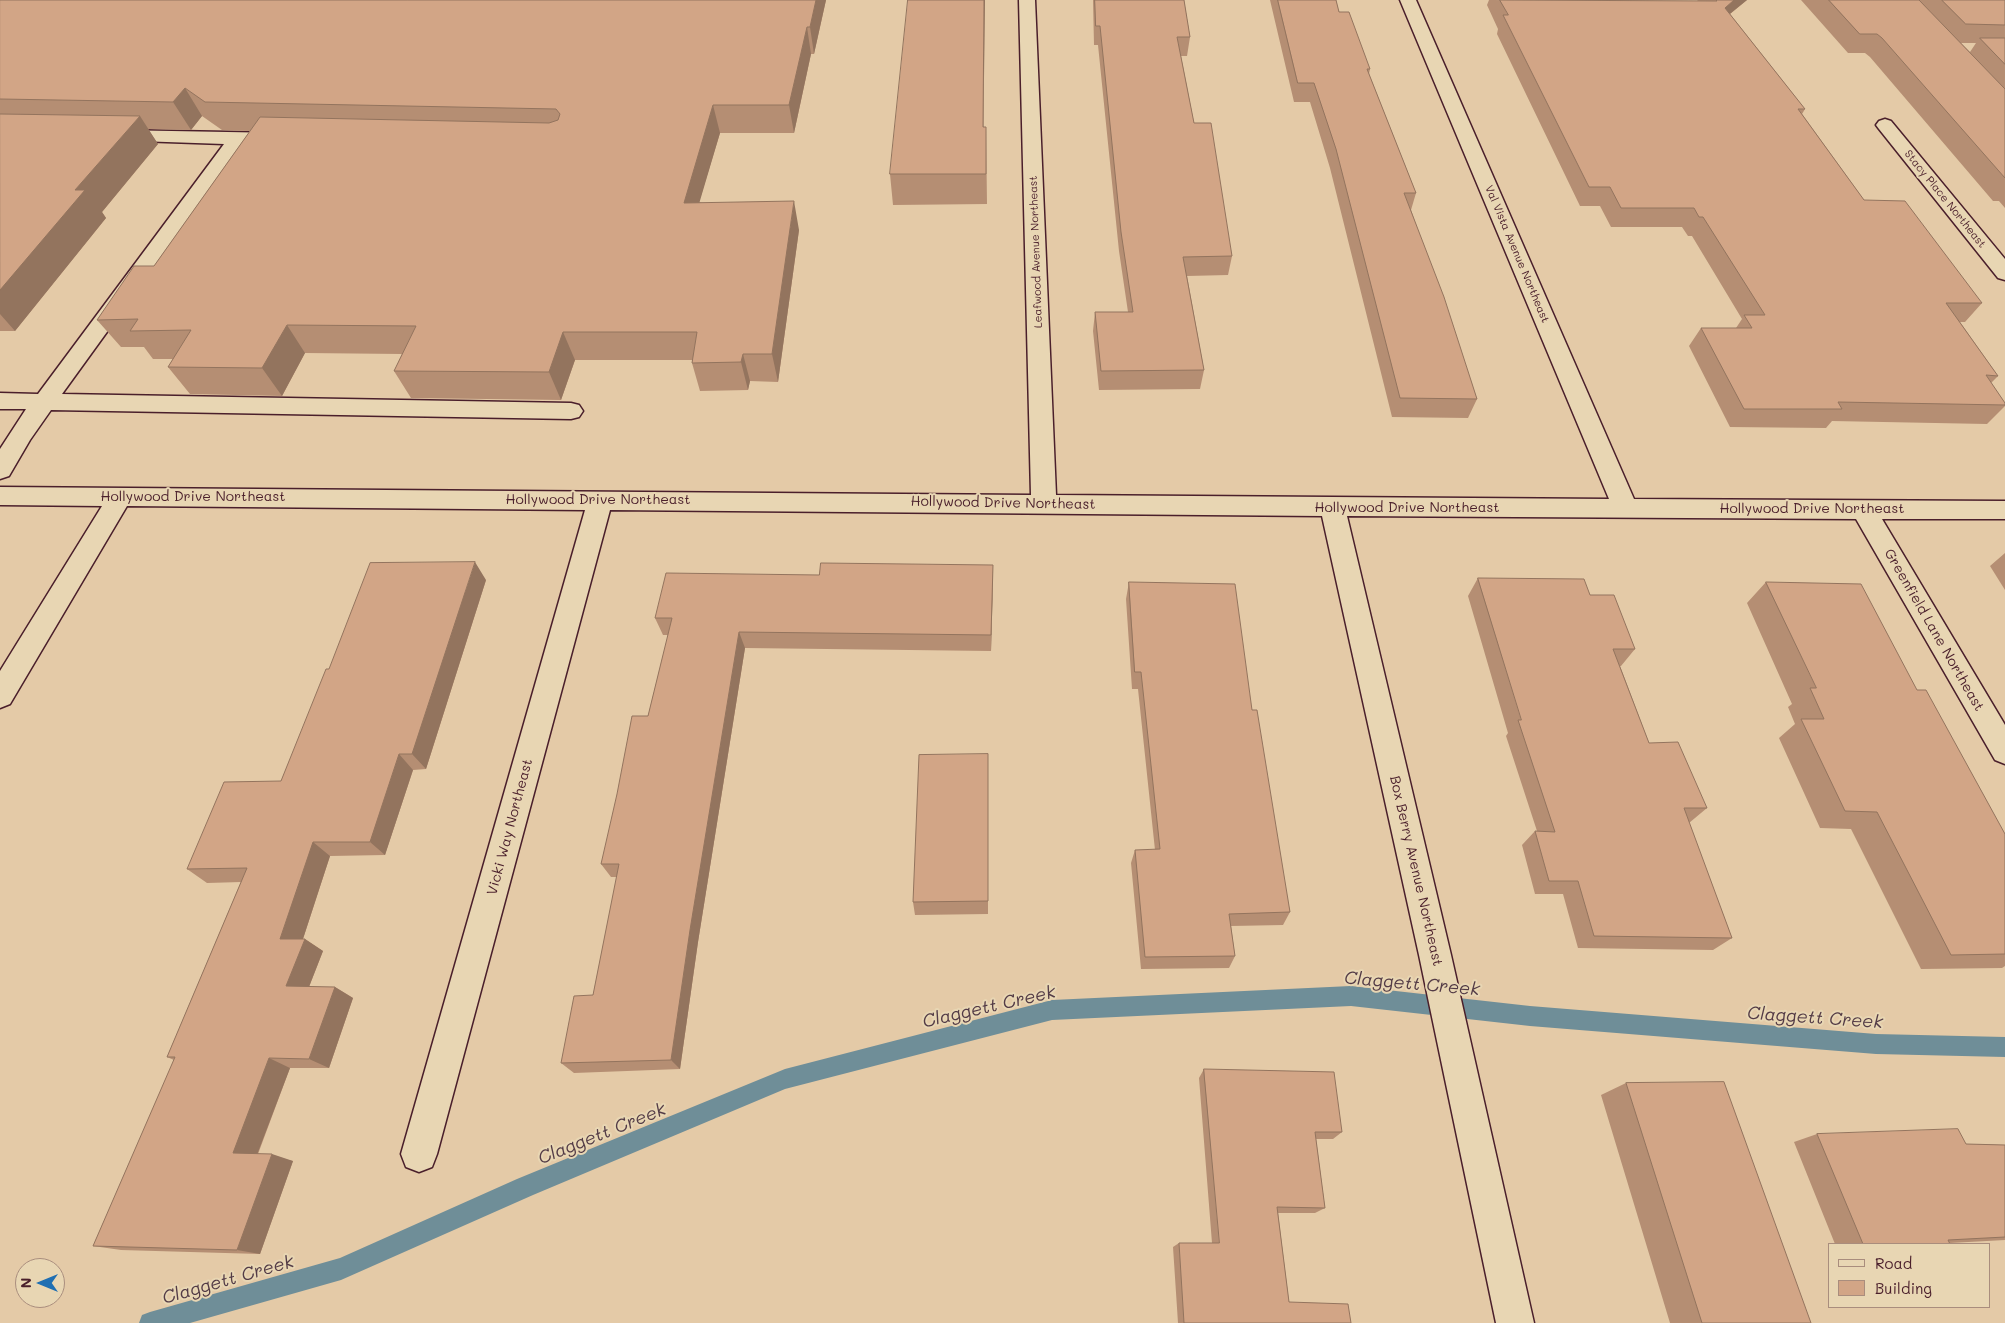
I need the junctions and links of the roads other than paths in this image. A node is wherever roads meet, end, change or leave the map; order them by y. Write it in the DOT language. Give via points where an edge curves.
graph roads {
  1 [pos="1027,0"];
  2 [pos="1408,0"];
  3 [pos="1885,125"];
  4 [pos="99,136"];
  5 [pos="238,138"];
  6 [pos="296,139"];
  7 [pos="2005,273"];
  8 [pos="0,401"];
  9 [pos="45,401"];
  10 [pos="571,411"];
  11 [pos="0,470"];
  12 [pos="0,496"];
  13 [pos="120,497"];
  14 [pos="600,500"];
  15 [pos="1044,503"];
  16 [pos="1332,507"];
  17 [pos="1626,509"];
  18 [pos="1863,509"];
  19 [pos="2005,510"];
  20 [pos="0,696"];
  21 [pos="2005,751"];
  22 [pos="420,1154"];
  23 [pos="1515,1323"];
  1 -- 15 [label="street, Leafwood Avenue Northeast"];
  2 -- 17 [label="street, Val Vista Avenue Northeast"];
  3 -- 7 [label="street, Stacy Place Northeast"];
  4 -- 5 [label="street"];
  5 -- 6 [label="street"];
  5 -- 9 [label="street"];
  8 -- 9 [label="street"];
  9 -- 10 [label="street"];
  9 -- 11 [label="street"];
  12 -- 13 [label="street, Hollywood Drive Northeast"];
  13 -- 14 [label="street, Hollywood Drive Northeast"];
  13 -- 20 [label="street"];
  14 -- 15 [label="street, Hollywood Drive Northeast"];
  14 -- 22 [label="street, Vicki Way Northeast"];
  15 -- 16 [label="street, Hollywood Drive Northeast"];
  16 -- 17 [label="street, Hollywood Drive Northeast"];
  16 -- 23 [label="street, Box Berry Avenue Northeast"];
  17 -- 18 [label="street, Hollywood Drive Northeast"];
  18 -- 19 [label="street, Hollywood Drive Northeast"];
  18 -- 21 [label="street, Greenfield Lane Northeast"];
}
